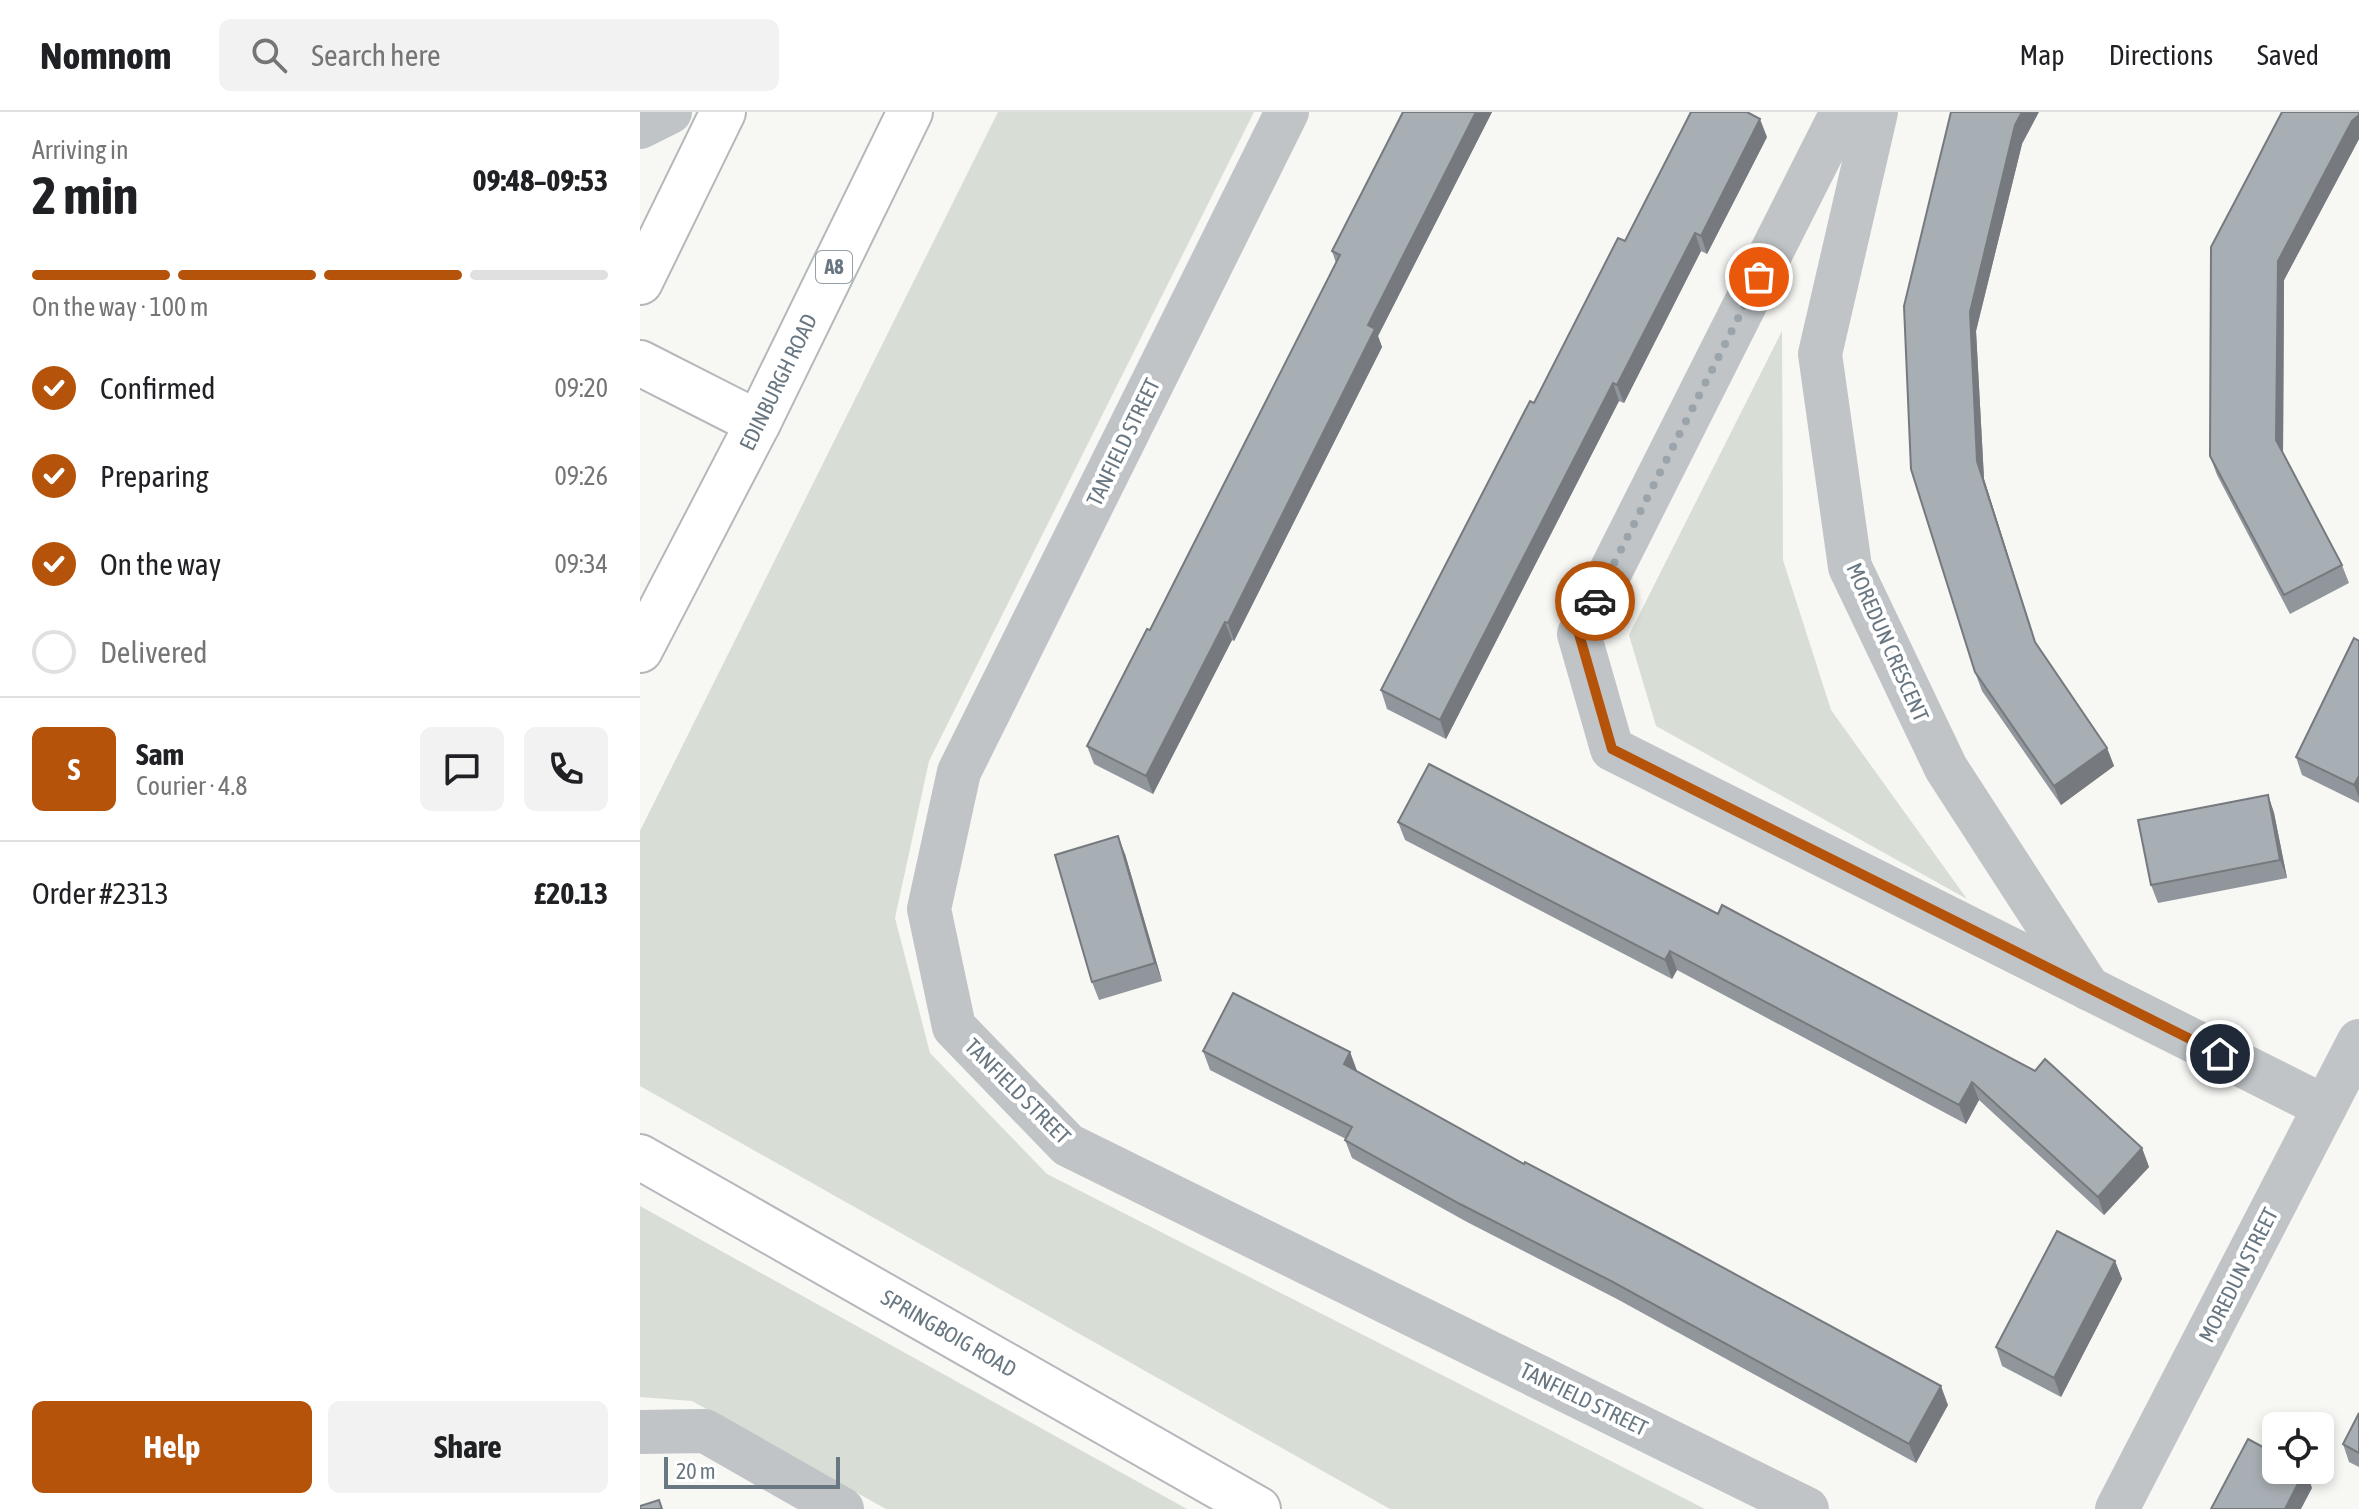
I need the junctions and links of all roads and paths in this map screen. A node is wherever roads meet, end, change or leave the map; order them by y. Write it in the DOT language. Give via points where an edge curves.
graph roads {
  1 [pos="670,112"];
  2 [pos="723,112"];
  3 [pos="910,112"];
  4 [pos="1287,112"];
  5 [pos="1842,112"];
  6 [pos="1876,112"];
  7 [pos="640,127"];
  8 [pos="640,282"];
  9 [pos="640,363"];
  10 [pos="758,423"];
  11 [pos="640,650"];
  12 [pos="2089,989"];
  13 [pos="2359,1041"];
  14 [pos="2325,1107"];
  15 [pos="640,1157"];
  16 [pos="640,1432"];
  17 [pos="842,1509"];
  18 [pos="1258,1509"];
  19 [pos="1807,1509"];
  20 [pos="2117,1509"];
  1 -- 7 [label="street"];
  2 -- 8 [label="main road"];
  3 -- 10 [label="main road, EDINBURGH ROAD / A8"];
  4 -- 19 [label="street, TANFIELD STREET" via="959,772 929,909 954,1027 1068,1145"];
  5 -- 12 [label="street" via="1579,634 1612,749"];
  6 -- 12 [label="street, MOREDUN CRESCENT" via="1820,354 1850,567 1946,768"];
  9 -- 10 [label="main road"];
  10 -- 11 [label="main road, EDINBURGH ROAD / A8"];
  12 -- 14 [label="street"];
  13 -- 14 [label="street, MOREDUN STREET"];
  14 -- 20 [label="street, MOREDUN STREET"];
  15 -- 18 [label="main road, SPRINGBOIG ROAD"];
  16 -- 17 [label="street" via="705,1431"];
}
